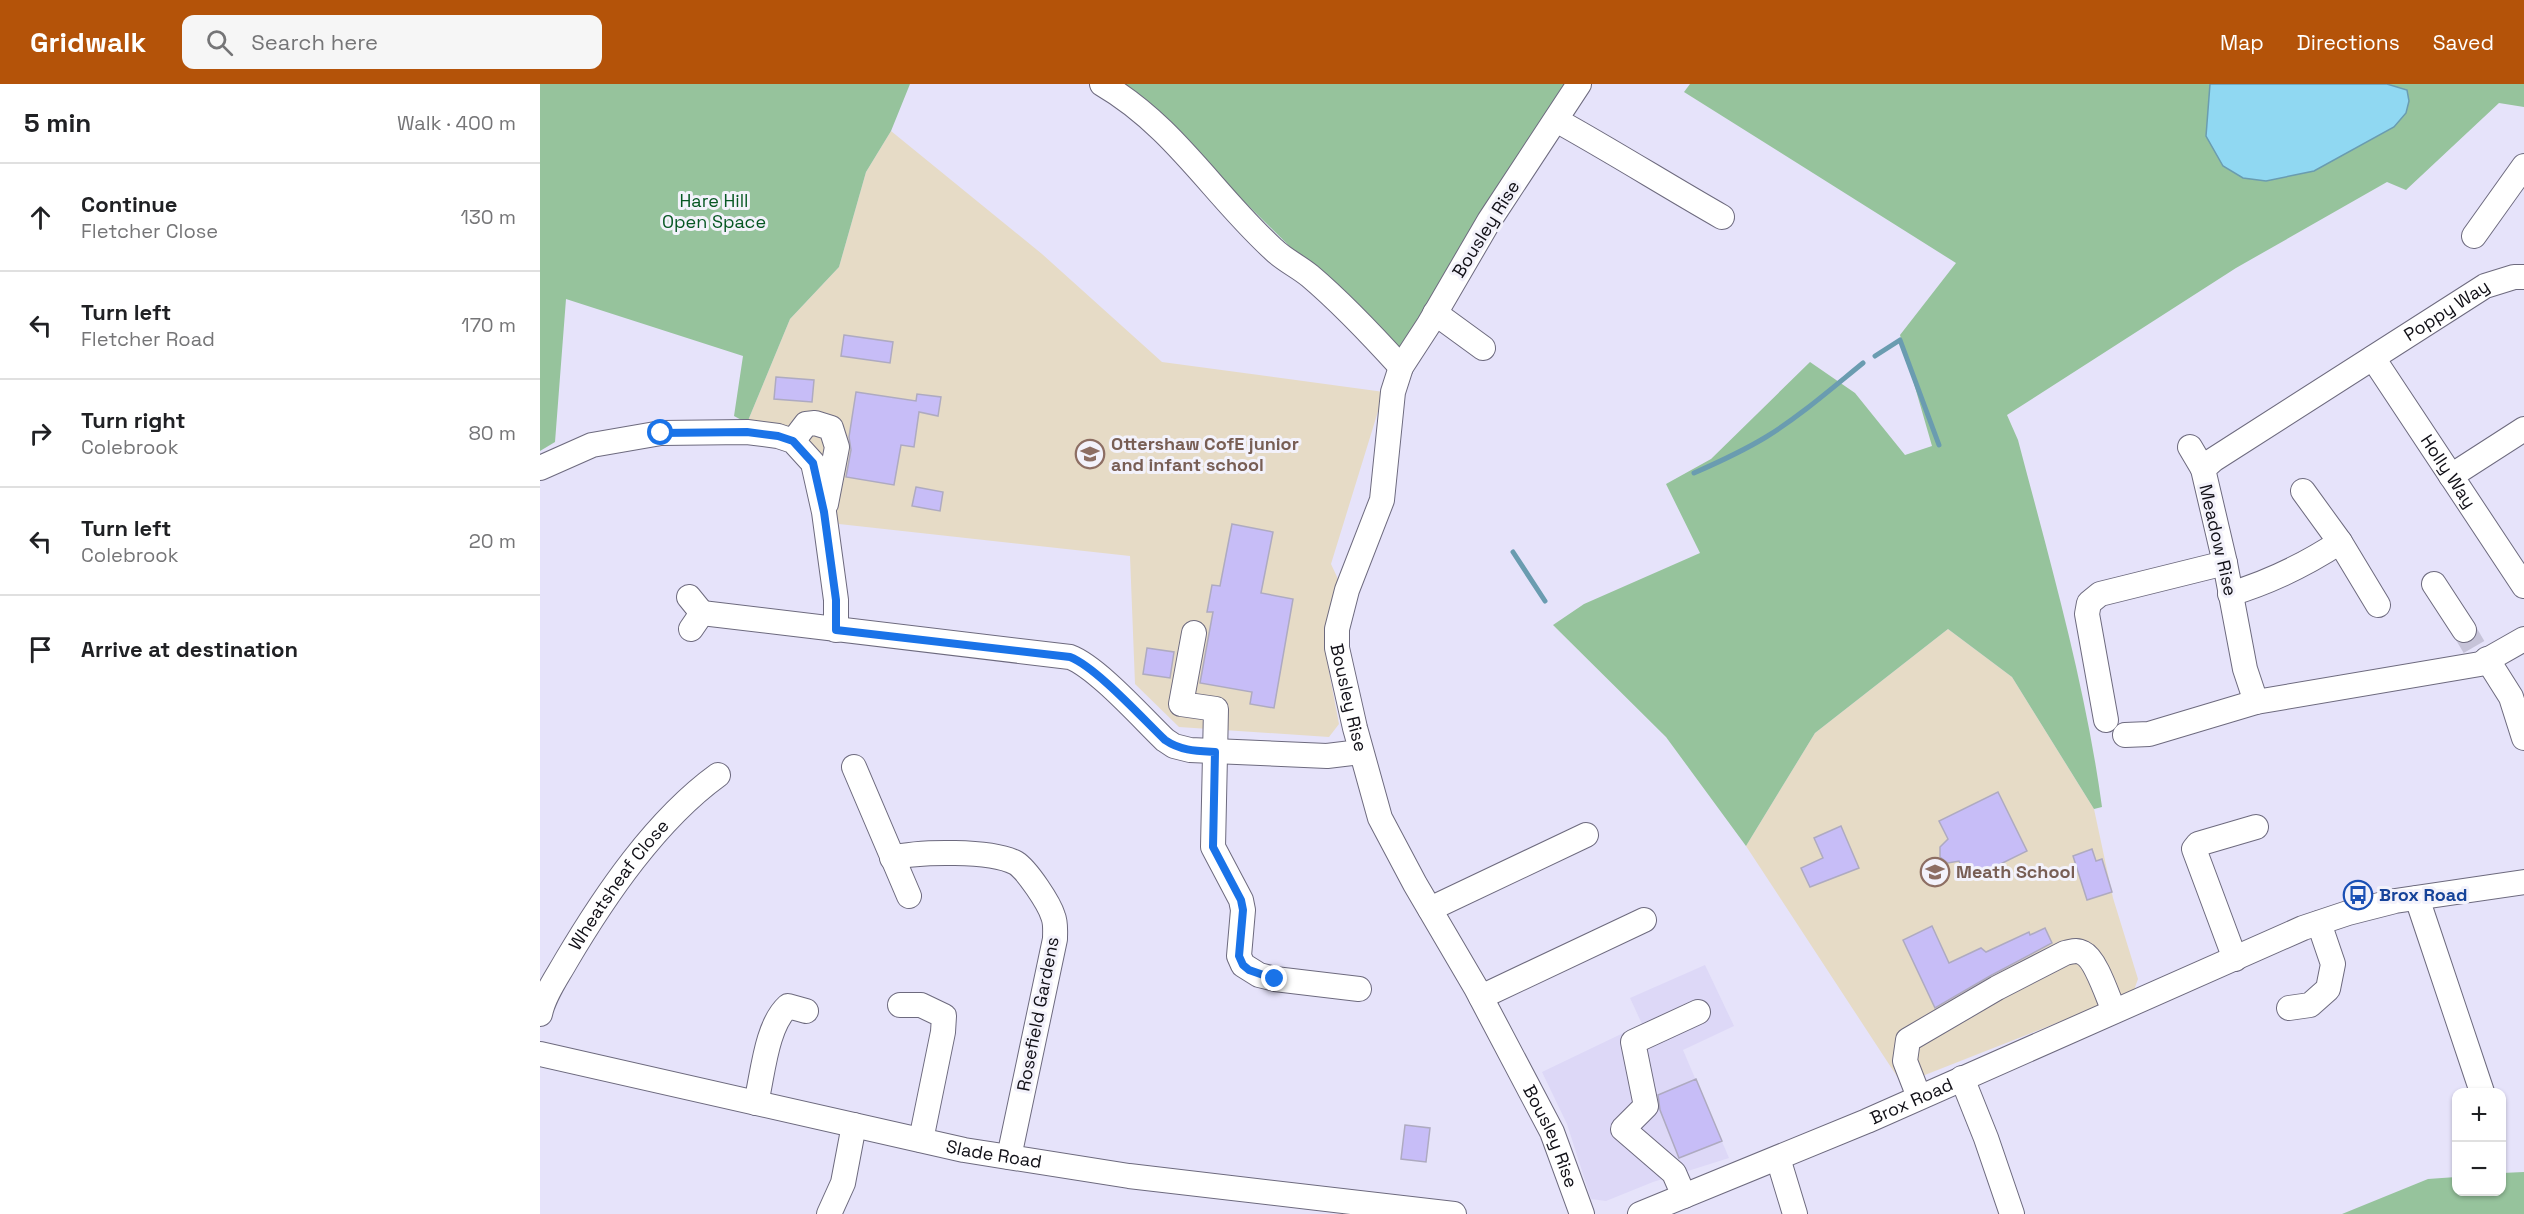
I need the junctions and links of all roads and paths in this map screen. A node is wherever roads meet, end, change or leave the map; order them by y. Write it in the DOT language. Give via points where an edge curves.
graph roads {
  1 [pos="1102,84"];
  2 [pos="1579,84"];
  3 [pos="1556,120"];
  4 [pos="2524,166"];
  5 [pos="1722,217"];
  6 [pos="2474,236"];
  7 [pos="2524,277"];
  8 [pos="1435,313"];
  9 [pos="1483,348"];
  10 [pos="2373,358"];
  11 [pos="1401,367"];
  12 [pos="2524,429"];
  13 [pos="793,441"];
  14 [pos="2190,447"];
  15 [pos="540,468"];
  16 [pos="2203,469"];
  17 [pos="2451,476"];
  18 [pos="2303,492"];
  19 [pos="824,512"];
  20 [pos="2340,542"];
  21 [pos="2225,563"];
  22 [pos="2434,584"];
  23 [pos="2524,586"];
  24 [pos="2230,594"];
  25 [pos="2378,605"];
  26 [pos="694,613"];
  27 [pos="836,630"];
  28 [pos="1194,633"];
  29 [pos="2524,639"];
  30 [pos="2477,650"];
  31 [pos="2256,702"];
  32 [pos="2106,720"];
  33 [pos="2125,735"];
  34 [pos="2524,738"];
  35 [pos="1215,752"];
  36 [pos="1360,752"];
  37 [pos="854,767"];
  38 [pos="718,774"];
  39 [pos="2256,827"];
  40 [pos="1586,835"];
  41 [pos="892,858"];
  42 [pos="2524,882"];
  43 [pos="909,896"];
  44 [pos="2417,898"];
  45 [pos="1430,909"];
  46 [pos="1644,920"];
  47 [pos="2319,923"];
  48 [pos="2235,959"];
  49 [pos="1359,988"];
  50 [pos="1481,997"];
  51 [pos="900,1005"];
  52 [pos="2289,1008"];
  53 [pos="806,1011"];
  54 [pos="2114,1011"];
  55 [pos="1698,1012"];
  56 [pos="540,1014"];
  57 [pos="540,1054"];
  58 [pos="1962,1078"];
  59 [pos="2481,1088"];
  60 [pos="1919,1097"];
  61 [pos="756,1103"];
  62 [pos="854,1125"];
  63 [pos="921,1140"];
  64 [pos="1009,1157"];
  65 [pos="1778,1158"];
  66 [pos="1684,1196"];
  67 [pos="1268,1203"];
  68 [pos="829,1214"];
  69 [pos="1454,1214"];
  70 [pos="1582,1214"];
  71 [pos="1640,1214"];
  72 [pos="1795,1214"];
  73 [pos="2012,1214"];
  1 -- 11 [label="street" via="1120,94 1176,142 1274,251 1309,275"];
  2 -- 3 [label="street, Bousley Rise"];
  3 -- 5 [label="street"];
  3 -- 8 [label="street, Bousley Rise" via="1489,221"];
  4 -- 6 [label="street"];
  7 -- 10 [label="street, Poppy Way" via="2485,286"];
  8 -- 9 [label="street"];
  8 -- 11 [label="street, Bousley Rise"];
  10 -- 16 [label="street, Meadow Rise"];
  10 -- 17 [label="street, Holly Way"];
  11 -- 36 [label="street, Bousley Rise" via="1394,392 1382,500 1347,590 1337,629"];
  12 -- 17 [label="street"];
  13 -- 15 [label="street" via="747,432 661,433 609,440"];
  13 -- 19 [label="street" via="813,463"];
  13 -- 19 [label="street" via="806,424 831,428 837,447"];
  14 -- 16 [label="street"];
  16 -- 21 [label="street, Meadow Rise"];
  17 -- 23 [label="street, Holly Way"];
  18 -- 20 [label="street"];
  19 -- 27 [label="street" via="836,600"];
  20 -- 24 [label="street" via="2277,578"];
  20 -- 25 [label="street"];
  21 -- 24 [label="street, Meadow Rise"];
  21 -- 32 [label="street" via="2100,594 2089,603 2087,614"];
  22 -- 30 [label="street"];
  24 -- 31 [label="street, Meadow Rise"];
  26 -- 27 [label="street"];
  27 -- 35 [label="street" via="1070,657 1096,674 1174,746"];
  28 -- 35 [label="street" via="1181,704 1216,710"];
  29 -- 30 [label="street"];
  30 -- 31 [label="street"];
  30 -- 34 [label="street" via="2511,697"];
  31 -- 33 [label="street" via="2149,734"];
  35 -- 36 [label="street" via="1327,756"];
  35 -- 49 [label="street" via="1213,847 1241,900 1239,956 1243,965 1275,979"];
  36 -- 45 [label="street, Bousley Rise" via="1380,818"];
  37 -- 41 [label="street"];
  38 -- 56 [label="street, Wheatsheaf Close" via="692,794 625,873 575,947"];
  39 -- 48 [label="street" via="2198,844 2194,849"];
  40 -- 45 [label="street"];
  41 -- 43 [label="street"];
  41 -- 64 [label="street, Rosefield Gardens" via="946,852 1016,863 1053,915 1055,939"];
  42 -- 44 [label="street, Brox Road"];
  44 -- 47 [label="street, Brox Road"];
  44 -- 59 [label="street"];
  45 -- 50 [label="street, Bousley Rise"];
  46 -- 50 [label="street"];
  47 -- 48 [label="street, Brox Road"];
  47 -- 52 [label="street" via="2333,964 2328,989 2310,1005"];
  48 -- 54 [label="street, Brox Road"];
  50 -- 70 [label="street, Bousley Rise" via="1552,1132"];
  51 -- 63 [label="street" via="921,1005 944,1016"];
  53 -- 61 [label="street" via="788,1006 779,1015"];
  54 -- 58 [label="street, Brox Road"];
  54 -- 60 [label="street" via="2086,954 2076,950 2065,953 1908,1040 1905,1061"];
  55 -- 66 [label="street" via="1633,1042 1646,1107 1623,1128 1674,1173"];
  57 -- 61 [label="street, Slade Road"];
  58 -- 60 [label="street, Brox Road"];
  58 -- 73 [label="street"];
  60 -- 65 [label="street, Brox Road"];
  61 -- 62 [label="street, Slade Road"];
  62 -- 63 [label="street, Slade Road"];
  62 -- 68 [label="street" via="843,1183"];
  63 -- 64 [label="street, Slade Road"];
  64 -- 67 [label="street, Slade Road"];
  65 -- 66 [label="street, Brox Road"];
  65 -- 72 [label="street"];
  66 -- 71 [label="street, Brox Road"];
  67 -- 69 [label="street, Slade Road"];
}
